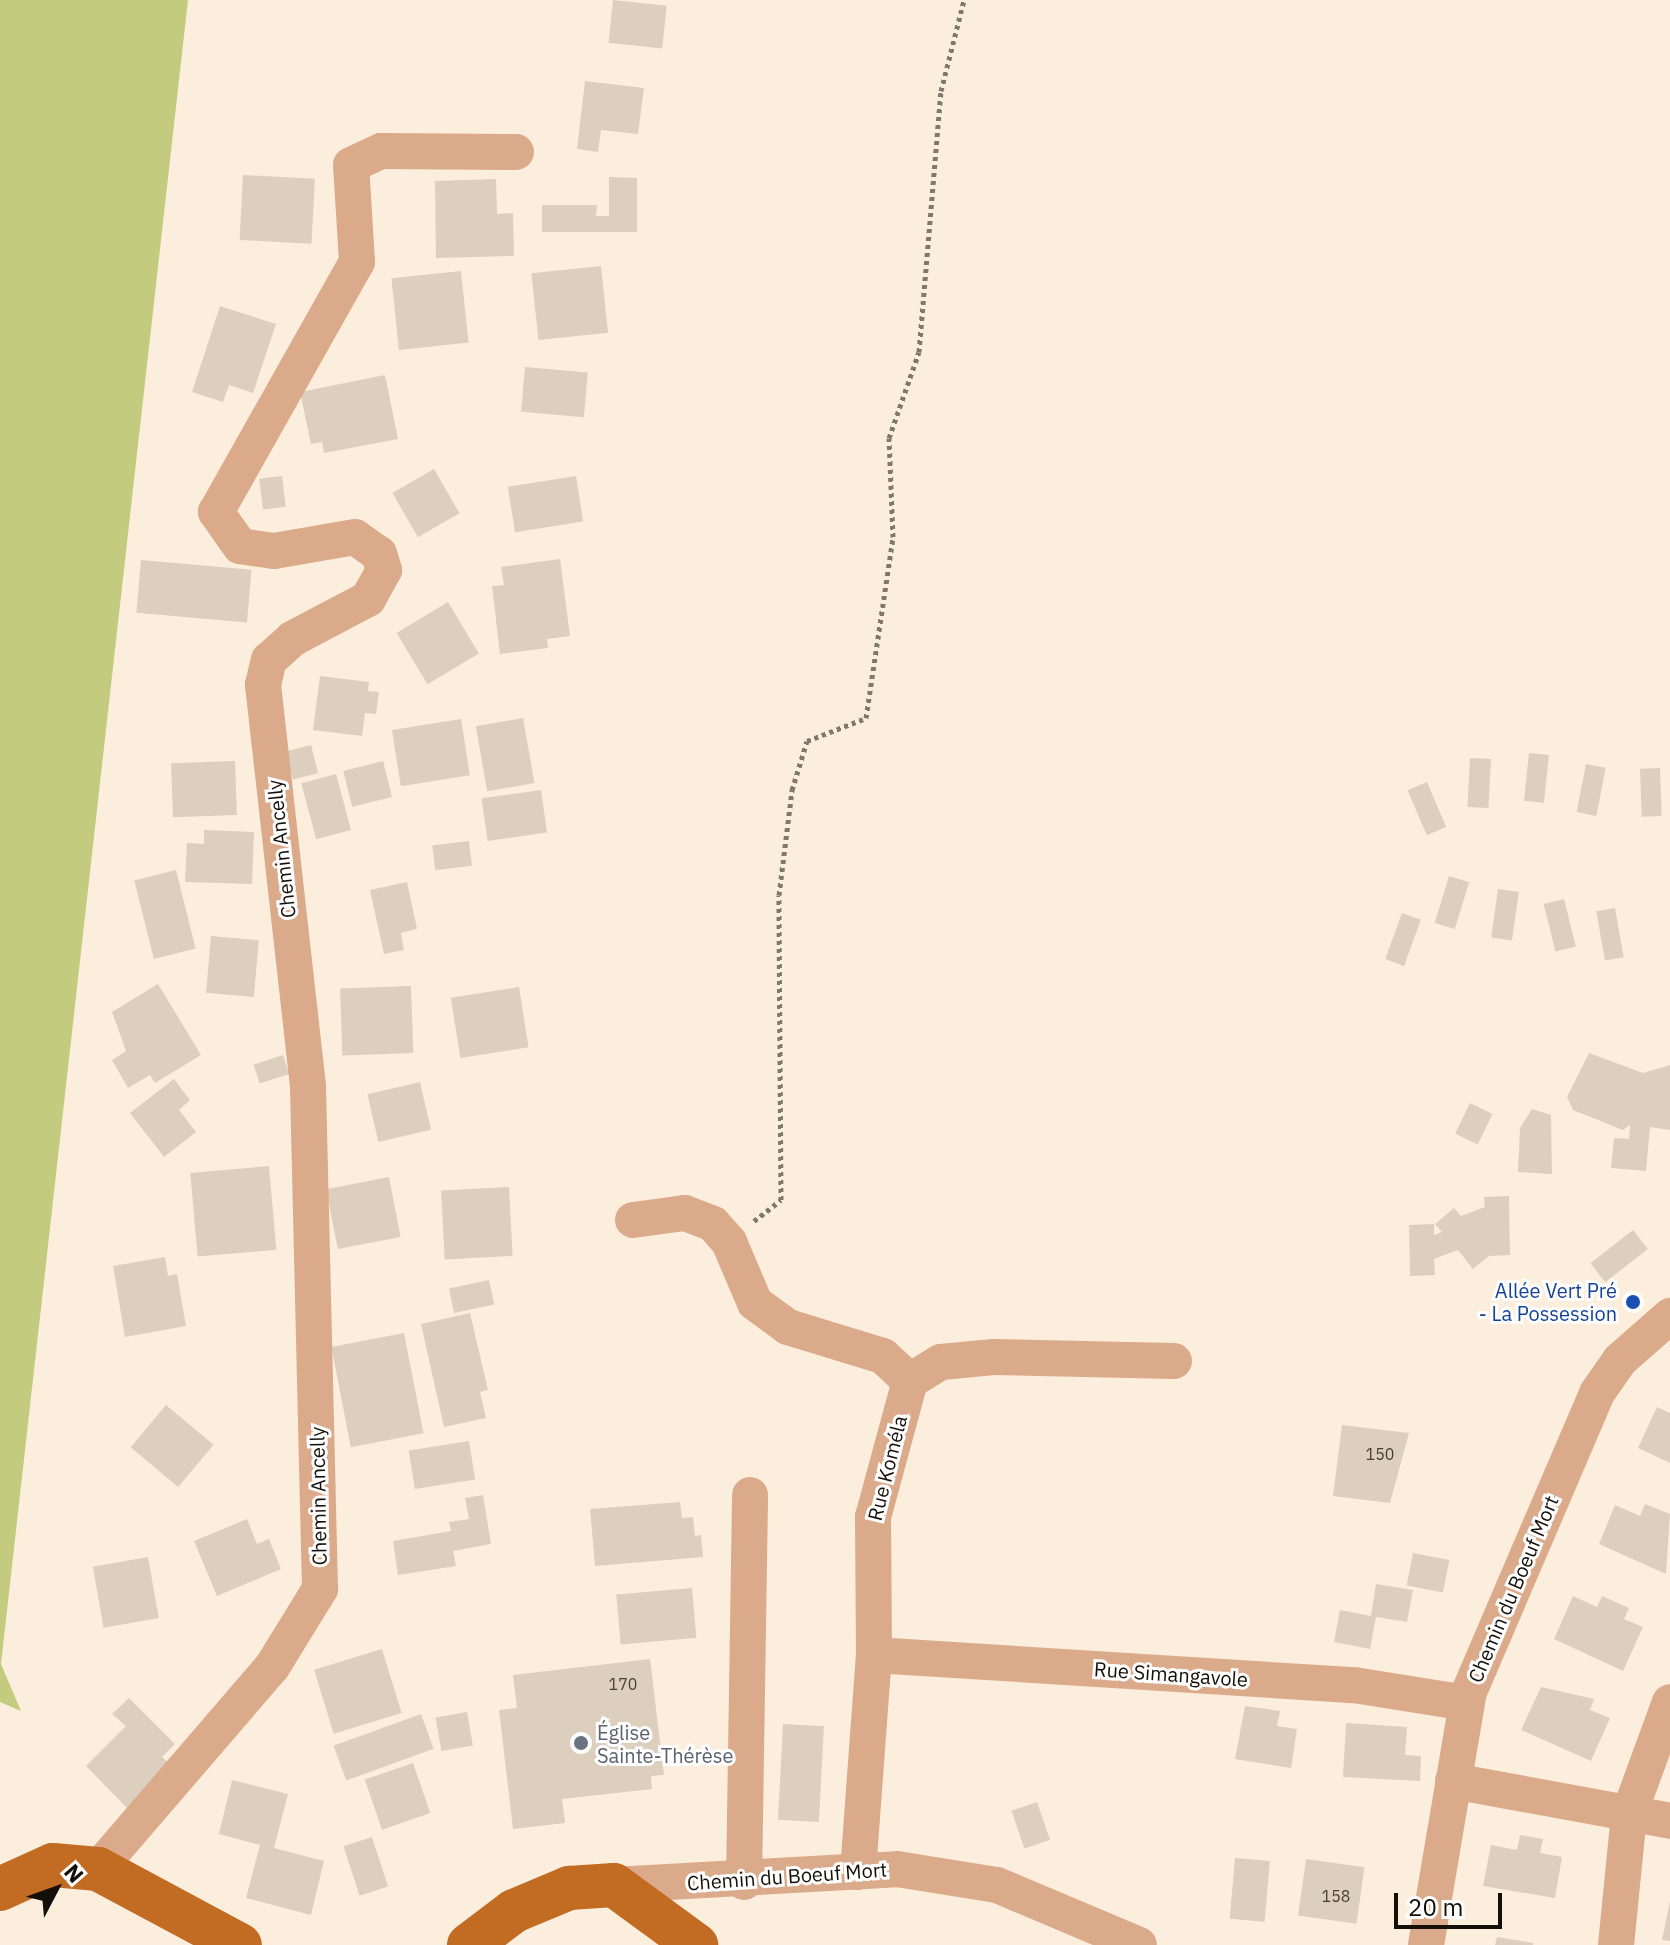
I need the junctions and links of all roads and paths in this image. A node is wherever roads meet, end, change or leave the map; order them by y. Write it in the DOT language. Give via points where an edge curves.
graph roads {
  1 [pos="964,0"];
  2 [pos="516,152"];
  3 [pos="633,1220"];
  4 [pos="732,1251"];
  5 [pos="1670,1316"];
  6 [pos="1174,1361"];
  7 [pos="910,1381"];
  8 [pos="750,1495"];
  9 [pos="874,1655"];
  10 [pos="1670,1702"];
  11 [pos="1467,1703"];
  12 [pos="1453,1781"];
  13 [pos="1629,1814"];
  14 [pos="1670,1821"];
  15 [pos="98,1869"];
  16 [pos="858,1872"];
  17 [pos="744,1882"];
  18 [pos="614,1885"];
  19 [pos="0,1889"];
  20 [pos="240,1945"];
  21 [pos="469,1945"];
  22 [pos="696,1945"];
  23 [pos="1139,1945"];
  24 [pos="1426,1945"];
  25 [pos="1616,1945"];
  1 -- 4 [label="path" via="941,91 919,352 889,438 893,537 866,718 807,741 792,790 779,895 781,1200 753,1221"];
  2 -- 15 [label="street, Chemin Ancelly" via="381,151 351,165 357,262 216,512 240,546 274,551 355,537 379,554 384,570 368,599 292,639 269,660 263,685 308,1086 320,1589 272,1667"];
  3 -- 4 [label="street" via="685,1213 713,1224"];
  4 -- 7 [label="street" via="755,1303 788,1327 883,1356"];
  5 -- 11 [label="street, Chemin du Boeuf Mort" via="1620,1360 1597,1393"];
  6 -- 7 [label="street" via="994,1357 941,1362"];
  7 -- 9 [label="street, Rue Koméla" via="873,1517"];
  8 -- 17 [label="street"];
  9 -- 11 [label="street, Rue Simangavole" via="1354,1685"];
  9 -- 16 [label="street, Rue Koméla"];
  10 -- 13 [label="street"];
  11 -- 12 [label="street, Chemin du Boeuf Mort"];
  12 -- 13 [label="street"];
  12 -- 24 [label="street, Chemin du Boeuf Mort"];
  13 -- 14 [label="street"];
  13 -- 25 [label="street"];
  15 -- 19 [label="main road" via="53,1865"];
  15 -- 20 [label="main road"];
  16 -- 17 [label="street, Chemin du Boeuf Mort"];
  16 -- 23 [label="street, Chemin du Boeuf Mort" via="897,1869 997,1885"];
  17 -- 18 [label="street, Chemin du Boeuf Mort"];
  18 -- 21 [label="main road" via="569,1888 541,1899"];
  18 -- 22 [label="main road"];
}
